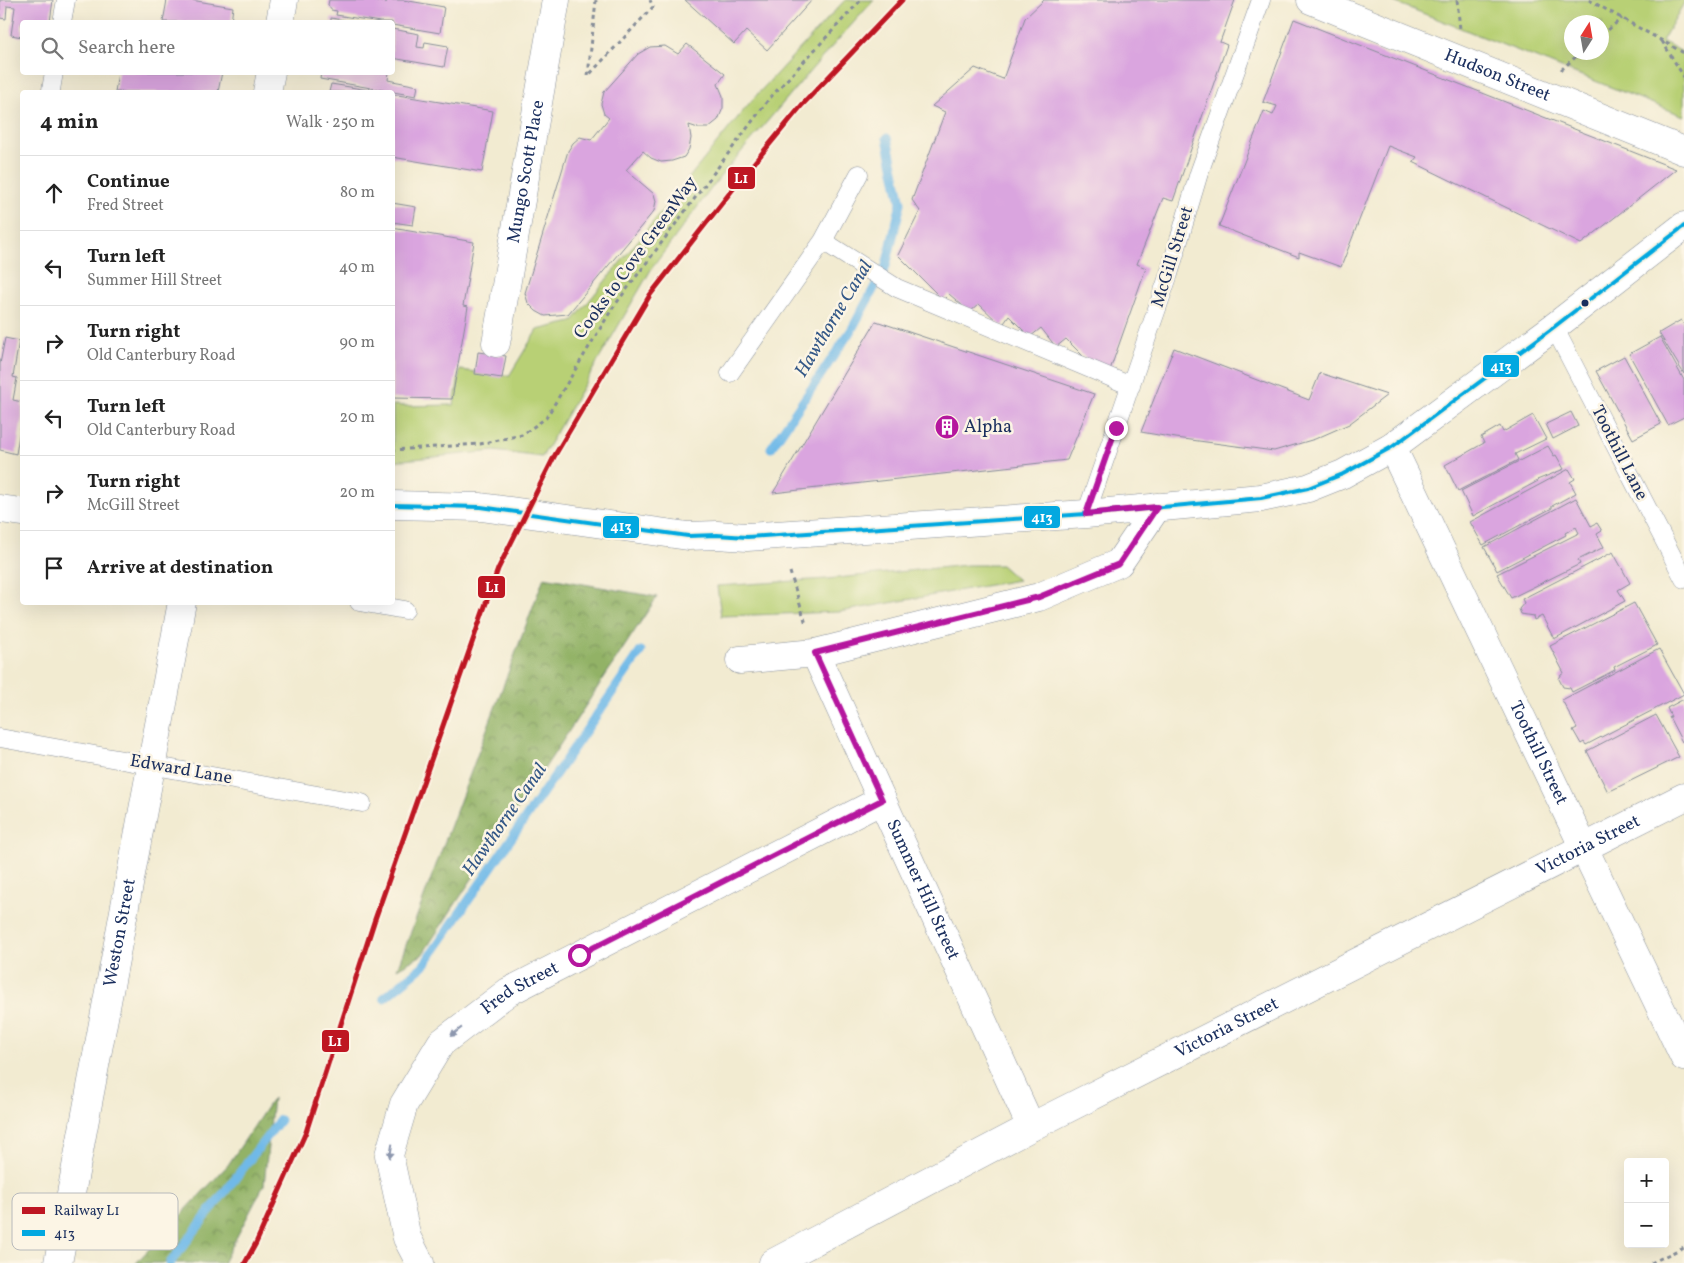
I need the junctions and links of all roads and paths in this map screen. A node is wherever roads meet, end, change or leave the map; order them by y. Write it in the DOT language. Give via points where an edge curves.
graph roads {
  1 [pos="66,0"];
  2 [pos="284,0"];
  3 [pos="556,0"];
  4 [pos="596,0"];
  5 [pos="650,0"];
  6 [pos="862,0"];
  7 [pos="1261,0"];
  8 [pos="1311,0"];
  9 [pos="1589,0"];
  10 [pos="1622,18"];
  11 [pos="62,20"];
  12 [pos="280,20"];
  13 [pos="1609,29"];
  14 [pos="1662,41"];
  15 [pos="1684,53"];
  16 [pos="270,75"];
  17 [pos="1684,77"];
  18 [pos="267,90"];
  19 [pos="1684,151"];
  20 [pos="860,174"];
  21 [pos="1684,226"];
  22 [pos="823,241"];
  23 [pos="1554,327"];
  24 [pos="496,343"];
  25 [pos="730,373"];
  26 [pos="1130,386"];
  27 [pos="1392,447"];
  28 [pos="395,450"];
  29 [pos="395,505"];
  30 [pos="1157,507"];
  31 [pos="0,509"];
  32 [pos="20,512"];
  33 [pos="1086,514"];
  34 [pos="1678,551"];
  35 [pos="790,572"];
  36 [pos="1684,579"];
  37 [pos="181,605"];
  38 [pos="376,605"];
  39 [pos="405,610"];
  40 [pos="815,653"];
  41 [pos="740,660"];
  42 [pos="0,738"];
  43 [pos="151,765"];
  44 [pos="1684,797"];
  45 [pos="882,800"];
  46 [pos="362,802"];
  47 [pos="1583,847"];
  48 [pos="1684,1057"];
  49 [pos="1031,1127"];
  50 [pos="71,1193"];
  51 [pos="1684,1247"];
  52 [pos="60,1250"];
  53 [pos="58,1263"];
  54 [pos="420,1263"];
  55 [pos="773,1263"];
  56 [pos="1651,1263"];
  1 -- 11 [label="lane"];
  2 -- 12 [label="street"];
  3 -- 24 [label="street, Mungo Scott Place"];
  4 -- 5 [label="path" via="588,76 653,7"];
  6 -- 28 [label="path, Cooks to Cove GreenWay" via="770,99 612,309 546,418 522,435 488,442"];
  7 -- 26 [label="lane, McGill Street" via="1199,173 1169,274"];
  8 -- 19 [label="street, Hudson Street"];
  9 -- 10 [label="path"];
  10 -- 13 [label="path"];
  10 -- 14 [label="path"];
  14 -- 15 [label="path"];
  14 -- 17 [label="path"];
  16 -- 18 [label="street"];
  20 -- 22 [label="lane"];
  21 -- 23 [label="street"];
  22 -- 25 [label="lane"];
  22 -- 26 [label="lane" via="897,288"];
  23 -- 27 [label="street"];
  23 -- 34 [label="lane, Toothill Lane"];
  26 -- 33 [label="lane, McGill Street"];
  27 -- 30 [label="street" via="1343,474 1308,488 1261,498"];
  27 -- 47 [label="street, Toothill Street"];
  29 -- 33 [label="street" via="482,507 688,536 747,538"];
  30 -- 33 [label="street"];
  30 -- 40 [label="street" via="1119,564 1039,597"];
  31 -- 32 [label="street"];
  34 -- 36 [label="lane, Toothill Lane"];
  35 -- 40 [label="path"];
  37 -- 43 [label="street, Weston Street"];
  38 -- 39 [label="lane"];
  40 -- 41 [label="street"];
  40 -- 45 [label="street, Summer Hill Street"];
  42 -- 43 [label="lane, Edward Lane"];
  43 -- 46 [label="lane, Edward Lane"];
  43 -- 50 [label="street, Weston Street"];
  44 -- 47 [label="street, Victoria Street"];
  45 -- 49 [label="street, Summer Hill Street"];
  45 -- 54 [label="street, Fred Street, one-way" via="508,992 441,1043 404,1104 389,1155 406,1238"];
  47 -- 48 [label="street, Toothill Street"];
  47 -- 49 [label="street, Victoria Street"];
  49 -- 55 [label="street, Victoria Street"];
  51 -- 56 [label="path"];
  52 -- 53 [label="street, Weston Street"];
}
